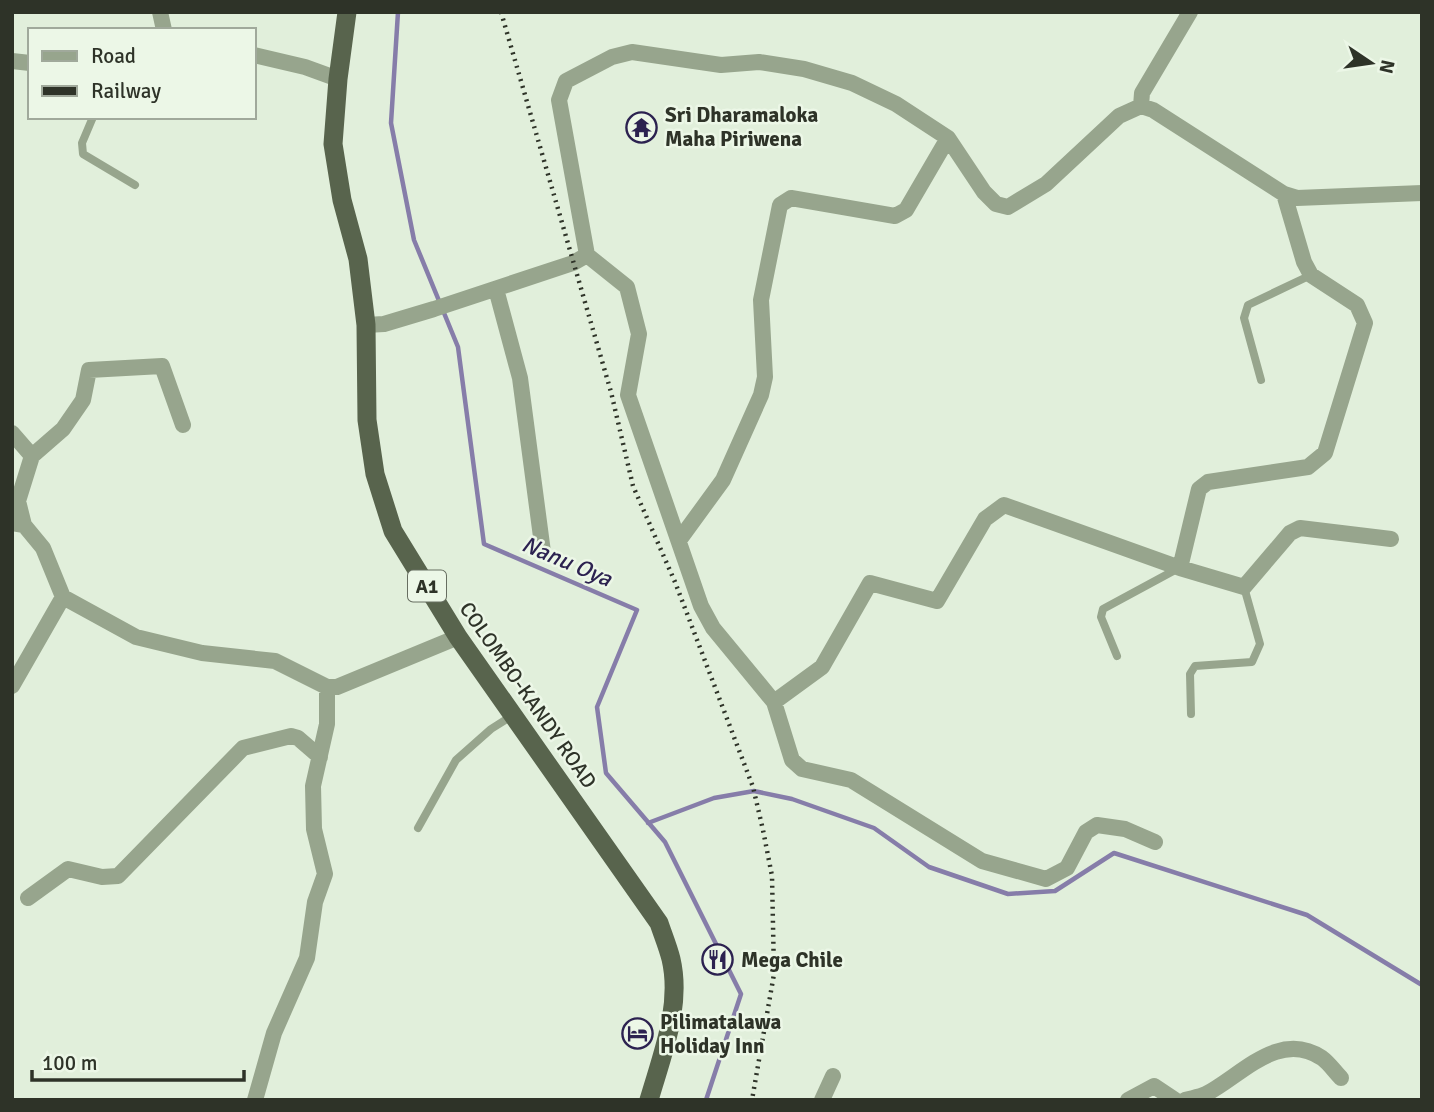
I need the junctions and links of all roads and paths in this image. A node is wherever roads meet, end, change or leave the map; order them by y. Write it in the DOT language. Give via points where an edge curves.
graph roads {
  1 [pos="347,12"];
  2 [pos="1190,12"];
  3 [pos="256,55"];
  4 [pos="338,79"];
  5 [pos="1141,106"];
  6 [pos="92,119"];
  7 [pos="948,138"];
  8 [pos="135,185"];
  9 [pos="1422,193"];
  10 [pos="1283,194"];
  11 [pos="587,255"];
  12 [pos="1311,275"];
  13 [pos="496,289"];
  14 [pos="366,325"];
  15 [pos="1261,380"];
  16 [pos="183,425"];
  17 [pos="12,433"];
  18 [pos="32,456"];
  19 [pos="18,524"];
  20 [pos="680,539"];
  21 [pos="1391,539"];
  22 [pos="543,552"];
  23 [pos="1180,568"];
  24 [pos="1244,587"];
  25 [pos="63,597"];
  26 [pos="458,637"];
  27 [pos="1117,656"];
  28 [pos="12,686"];
  29 [pos="327,687"];
  30 [pos="774,702"];
  31 [pos="1191,714"];
  32 [pos="513,715"];
  33 [pos="320,757"];
  34 [pos="418,828"];
  35 [pos="1155,842"];
  36 [pos="28,898"];
  37 [pos="834,1076"];
  38 [pos="1341,1078"];
  39 [pos="255,1100"];
  40 [pos="649,1100"];
  41 [pos="822,1100"];
  42 [pos="1128,1100"];
  43 [pos="1175,1100"];
  44 [pos="1185,1100"];
  1 -- 4 [label="highway, COLOMBO-KANDY ROAD / A1"];
  2 -- 5 [label="street" via="1142,93"];
  3 -- 4 [label="street"];
  4 -- 14 [label="highway, COLOMBO-KANDY ROAD / A1" via="333,144 358,259"];
  5 -- 7 [label="street" via="1119,116 1046,184 1008,207 996,204 984,192"];
  5 -- 10 [label="street"];
  6 -- 8 [label="lane" via="82,143 83,155"];
  7 -- 11 [label="street" via="896,104 852,83 804,69 758,62 720,65 632,52 612,57 566,81 559,100"];
  7 -- 20 [label="street" via="906,210 895,216 791,198 779,205 761,300 765,377 761,395 723,480"];
  9 -- 10 [label="street" via="1297,198"];
  10 -- 12 [label="street"];
  11 -- 13 [label="street"];
  11 -- 20 [label="street" via="627,287 639,334 628,395"];
  12 -- 15 [label="lane" via="1248,305 1244,318"];
  12 -- 23 [label="street" via="1357,305 1365,323 1325,453 1308,467 1208,482 1199,489"];
  13 -- 14 [label="street" via="384,324"];
  13 -- 22 [label="street" via="520,378"];
  14 -- 26 [label="highway, COLOMBO-KANDY ROAD / A1" via="367,420 375,474 393,531"];
  16 -- 18 [label="street" via="162,366 89,370 83,400 63,429"];
  17 -- 18 [label="street"];
  18 -- 19 [label="street" via="18,501"];
  19 -- 25 [label="street" via="43,548"];
  20 -- 30 [label="street" via="701,606 713,628"];
  21 -- 24 [label="street" via="1300,528 1290,533"];
  23 -- 24 [label="street"];
  23 -- 27 [label="lane" via="1104,609 1101,617"];
  23 -- 30 [label="street" via="1004,505 985,520 937,601 870,583 822,667"];
  24 -- 31 [label="lane" via="1260,644 1252,662 1195,666 1190,674"];
  25 -- 28 [label="street"];
  25 -- 29 [label="street" via="136,637 202,653 275,661"];
  26 -- 29 [label="street" via="337,687"];
  26 -- 32 [label="highway, COLOMBO-KANDY ROAD / A1"];
  29 -- 33 [label="street" via="327,724"];
  30 -- 35 [label="street" via="792,760 802,769 851,780 982,861 1046,879 1067,868 1086,832 1097,825 1125,829"];
  32 -- 34 [label="lane" via="456,760"];
  32 -- 40 [label="highway, COLOMBO-KANDY ROAD / A1" via="659,923 671,961 673,995 670,1029"];
  33 -- 36 [label="street" via="291,736 243,748 118,876 68,869"];
  33 -- 39 [label="street" via="313,786 314,829 325,874 315,902 307,958 274,1033"];
  37 -- 41 [label="street"];
  38 -- 44 [label="street" via="1323,1059 1305,1051 1283,1050 1253,1060 1205,1094"];
  42 -- 43 [label="street" via="1154,1086"];
}
